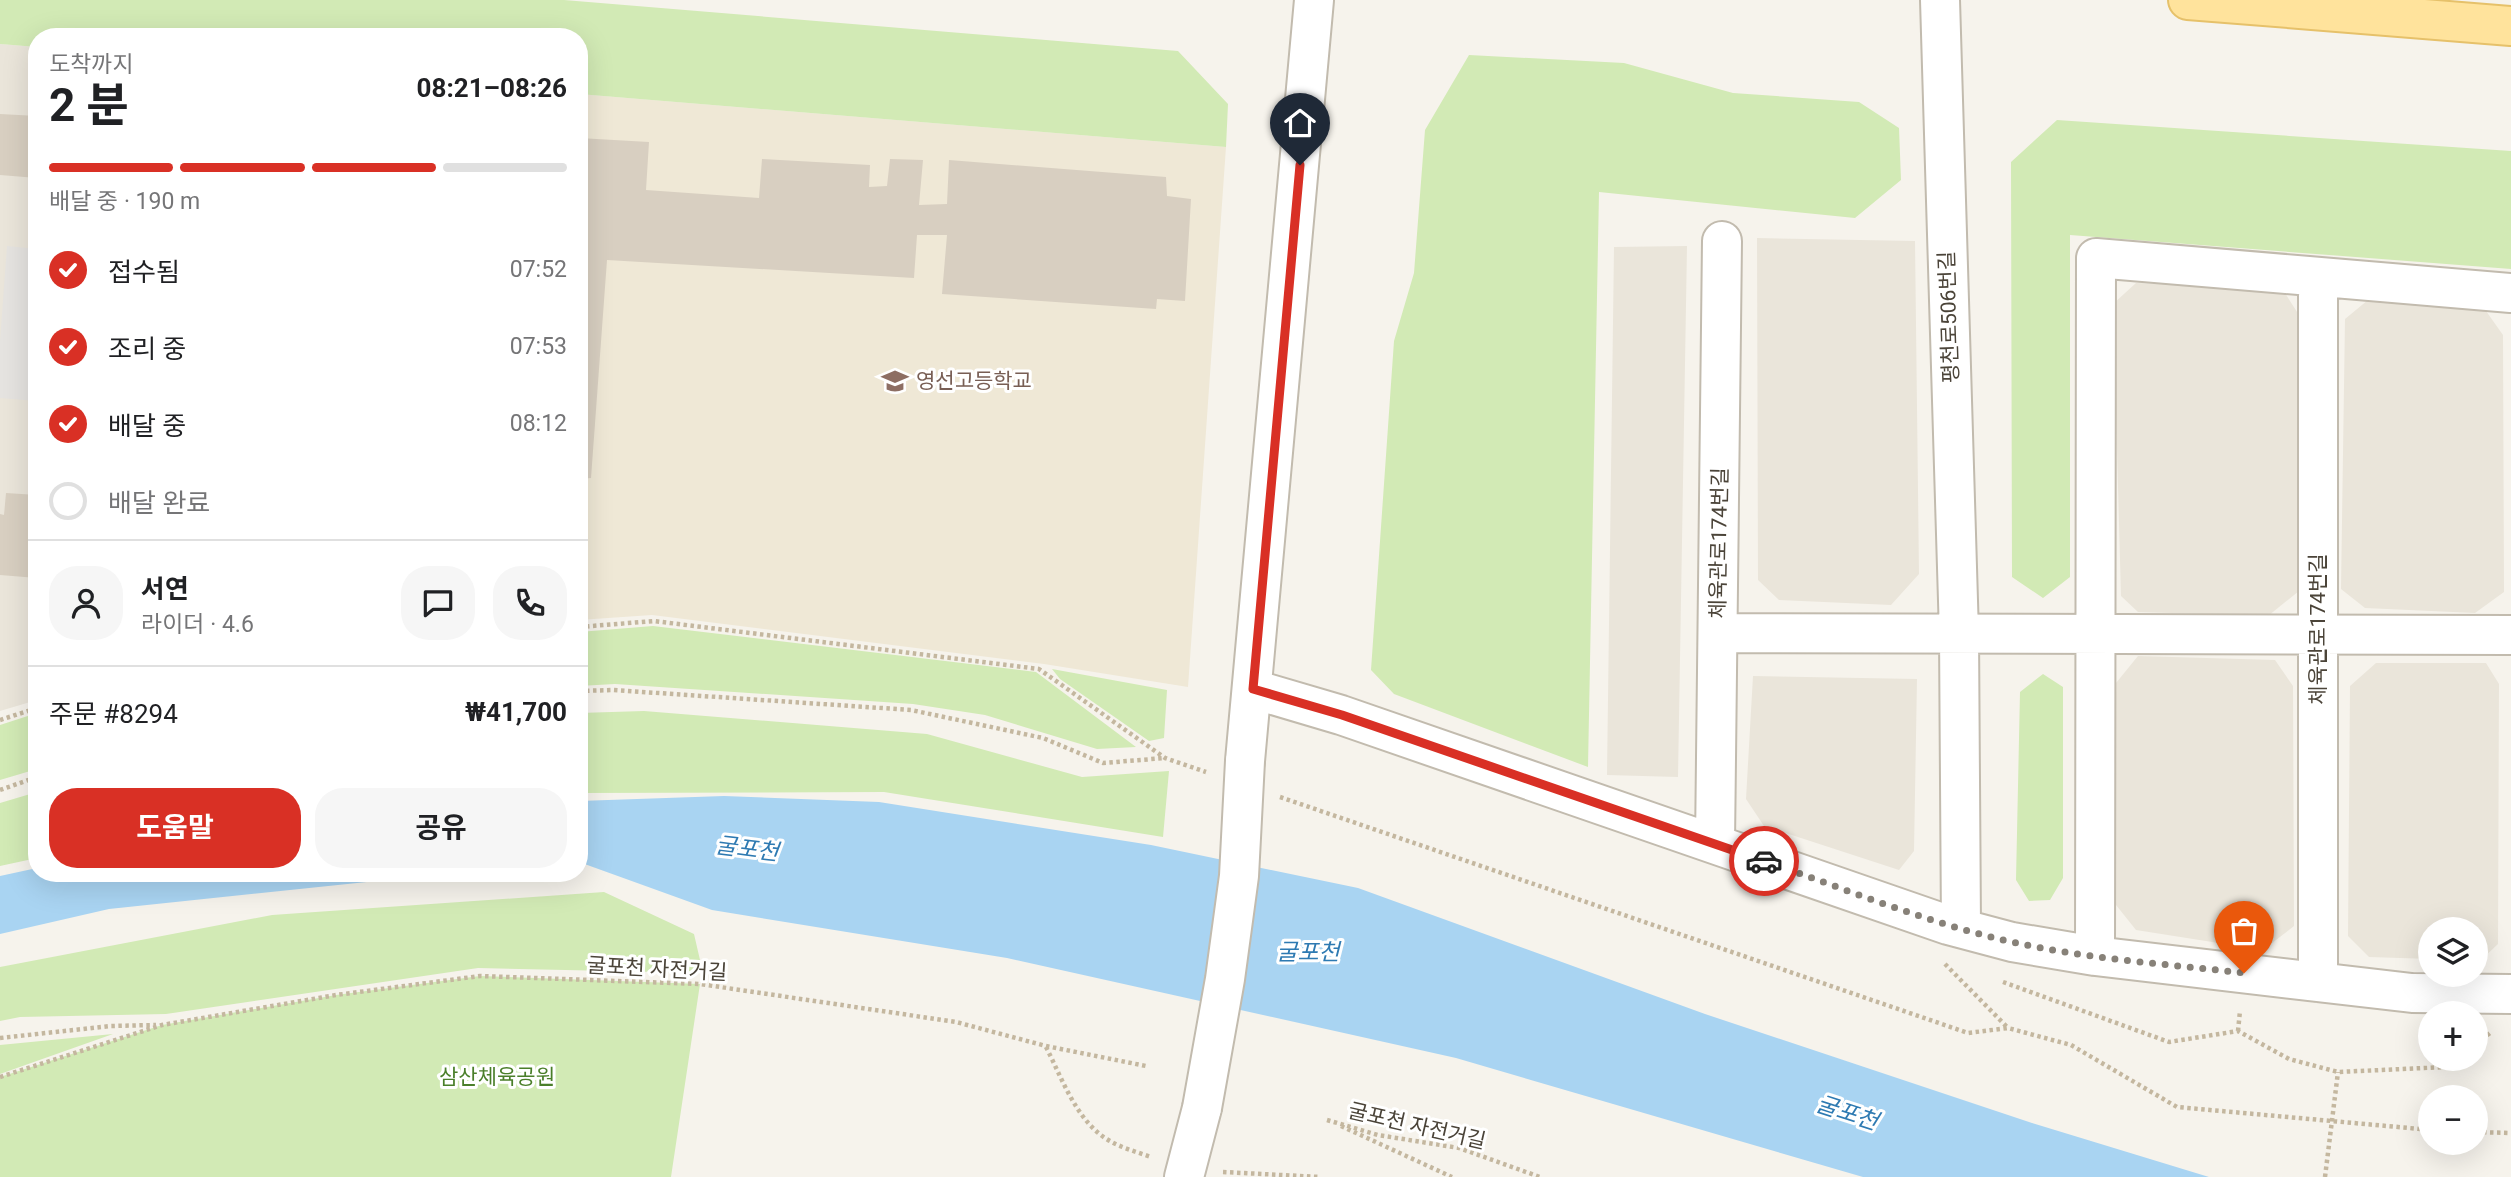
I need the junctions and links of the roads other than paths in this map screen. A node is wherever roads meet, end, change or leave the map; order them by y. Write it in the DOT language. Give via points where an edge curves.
graph roads {
  1 [pos="1314,0"];
  2 [pos="1940,0"];
  3 [pos="2188,0"];
  4 [pos="2511,26"];
  5 [pos="1722,241"];
  6 [pos="2318,277"];
  7 [pos="2511,293"];
  8 [pos="1718,633"];
  9 [pos="1959,634"];
  10 [pos="2095,634"];
  11 [pos="2318,634"];
  12 [pos="2511,635"];
  13 [pos="1253,689"];
  14 [pos="1715,844"];
  15 [pos="1957,946"];
  16 [pos="2095,956"];
  17 [pos="2318,982"];
  18 [pos="2511,994"];
  19 [pos="1184,1174"];
  1 -- 13 [label="street"];
  2 -- 9 [label="street, 평천로506번길"];
  3 -- 4 [label="main road"];
  5 -- 8 [label="street, 체육관로174번길"];
  6 -- 7 [label="street"];
  6 -- 10 [label="street" via="2095,258"];
  6 -- 11 [label="street, 체육관로174번길"];
  8 -- 9 [label="street"];
  8 -- 14 [label="street, 체육관로174번길"];
  9 -- 10 [label="street"];
  9 -- 15 [label="street, 평천로506번길"];
  10 -- 11 [label="street"];
  10 -- 16 [label="street"];
  11 -- 12 [label="street"];
  11 -- 17 [label="street, 체육관로174번길"];
  13 -- 14 [label="street" via="1342,715"];
  13 -- 19 [label="street, bridge" via="1232,769 1239,876 1225,979 1202,1108"];
  14 -- 15 [label="street"];
  15 -- 16 [label="street" via="2012,942"];
  16 -- 17 [label="street"];
  17 -- 18 [label="street" via="2412,993"];
}
